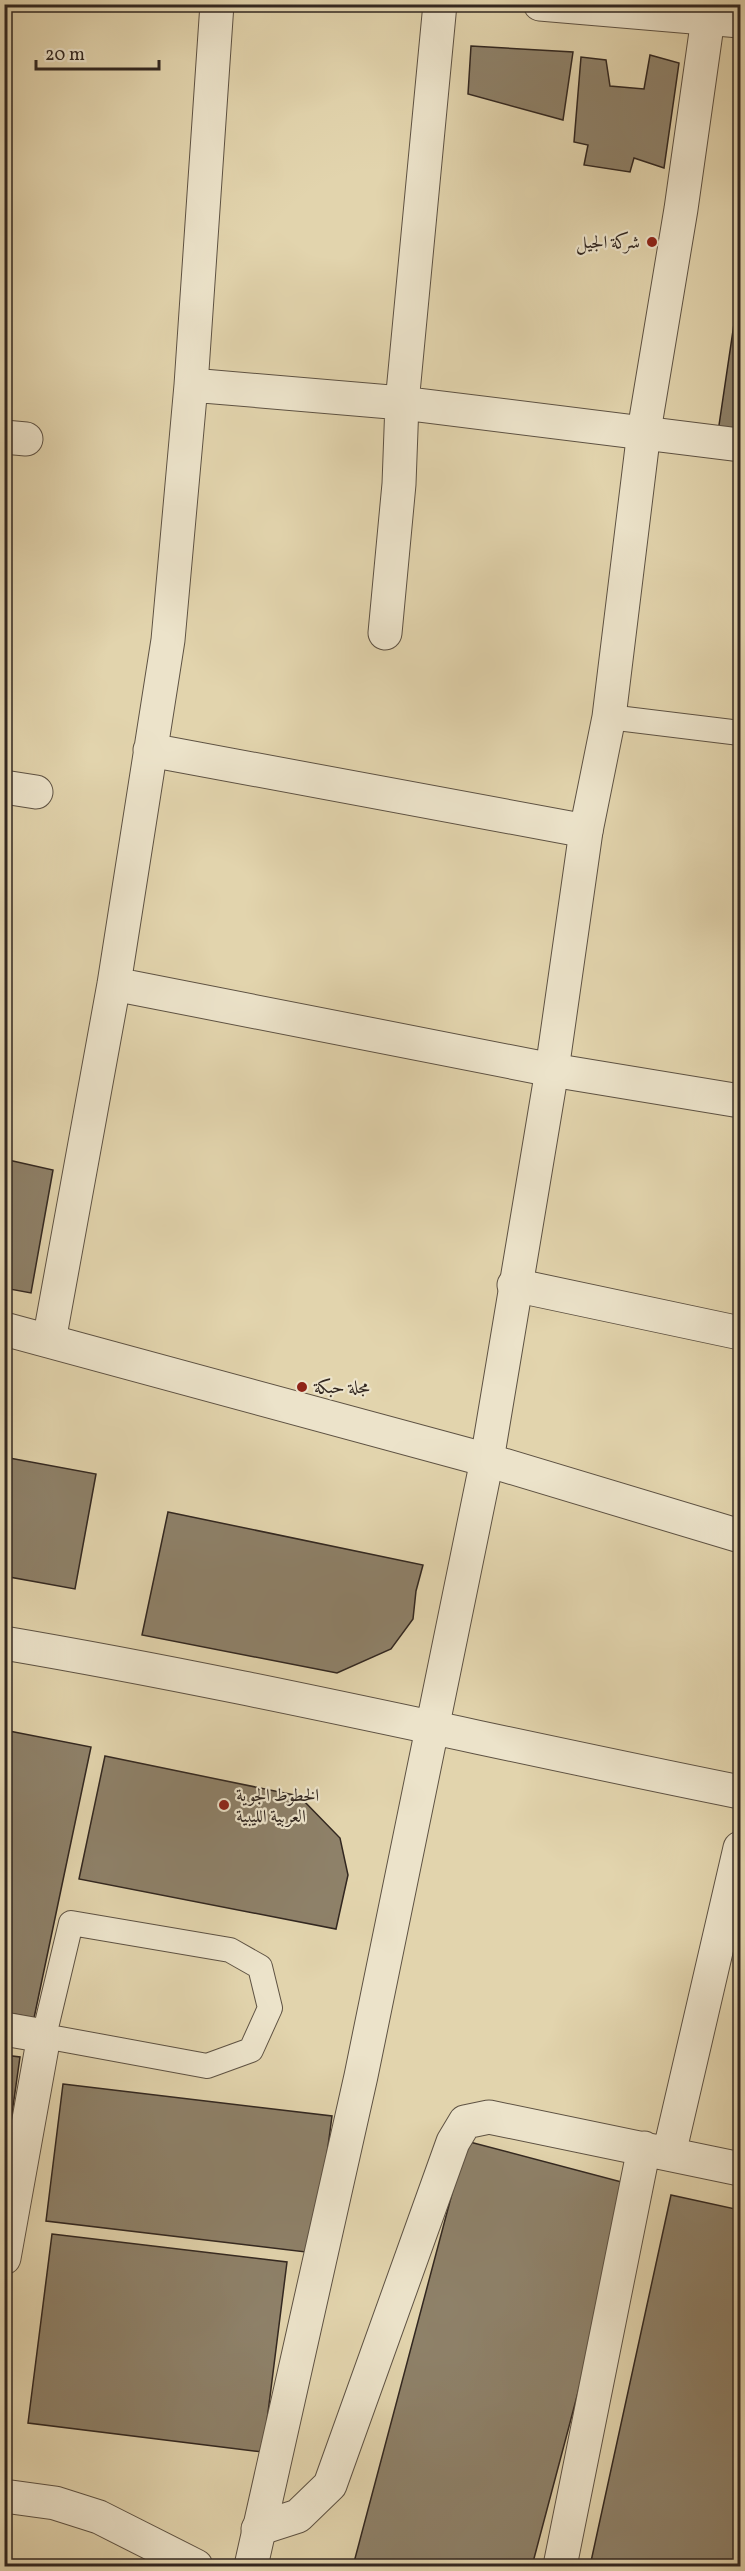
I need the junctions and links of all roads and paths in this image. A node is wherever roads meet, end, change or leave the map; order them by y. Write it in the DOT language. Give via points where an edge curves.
graph roads {
  1 [pos="218,4"];
  2 [pos="440,4"];
  3 [pos="540,4"];
  4 [pos="709,12"];
  5 [pos="741,21"];
  6 [pos="191,385"];
  7 [pos="402,403"];
  8 [pos="644,432"];
  9 [pos="741,445"];
  10 [pos="385,633"];
  11 [pos="609,717"];
  12 [pos="741,733"];
  13 [pos="150,750"];
  14 [pos="586,831"];
  15 [pos="114,984"];
  16 [pos="552,1070"];
  17 [pos="741,1101"];
  18 [pos="514,1285"];
  19 [pos="4,1329"];
  20 [pos="741,1333"];
  21 [pos="50,1341"];
  22 [pos="487,1460"];
  23 [pos="741,1536"];
  24 [pos="4,1643"];
  25 [pos="431,1727"];
  26 [pos="741,1792"];
  27 [pos="741,1848"];
  28 [pos="4,2029"];
  29 [pos="44,2036"];
  30 [pos="656,2151"];
  31 [pos="741,2169"];
  32 [pos="4,2258"];
  33 [pos="4,2496"];
  34 [pos="258,2529"];
  35 [pos="196,2566"];
  36 [pos="251,2566"];
  37 [pos="560,2566"];
  1 -- 6 [label="street"];
  2 -- 7 [label="street"];
  3 -- 4 [label="street"];
  4 -- 5 [label="street"];
  4 -- 8 [label="street"];
  6 -- 7 [label="street"];
  6 -- 13 [label="street" via="168,640"];
  7 -- 8 [label="street"];
  7 -- 10 [label="street"];
  8 -- 9 [label="street"];
  8 -- 11 [label="street"];
  11 -- 12 [label="lane"];
  11 -- 14 [label="street"];
  13 -- 14 [label="street"];
  13 -- 15 [label="street"];
  14 -- 16 [label="street"];
  15 -- 16 [label="street"];
  15 -- 21 [label="street"];
  16 -- 17 [label="street"];
  16 -- 18 [label="street"];
  18 -- 20 [label="street"];
  18 -- 22 [label="street"];
  19 -- 21 [label="street"];
  21 -- 22 [label="street"];
  22 -- 23 [label="street"];
  22 -- 25 [label="street"];
  24 -- 25 [label="street"];
  25 -- 26 [label="street"];
  25 -- 34 [label="street" via="361,2076"];
  27 -- 30 [label="street"];
  28 -- 29 [label="street"];
  29 -- 29 [label="lane" via="71,1923 230,1950 260,1967 270,2008 251,2050 207,2066"];
  29 -- 32 [label="street"];
  30 -- 31 [label="street"];
  30 -- 34 [label="street" via="489,2117 465,2122 453,2142 330,2485 298,2516"];
  30 -- 37 [label="street"];
  33 -- 35 [label="street" via="55,2503 99,2517"];
  34 -- 36 [label="street"];
}
